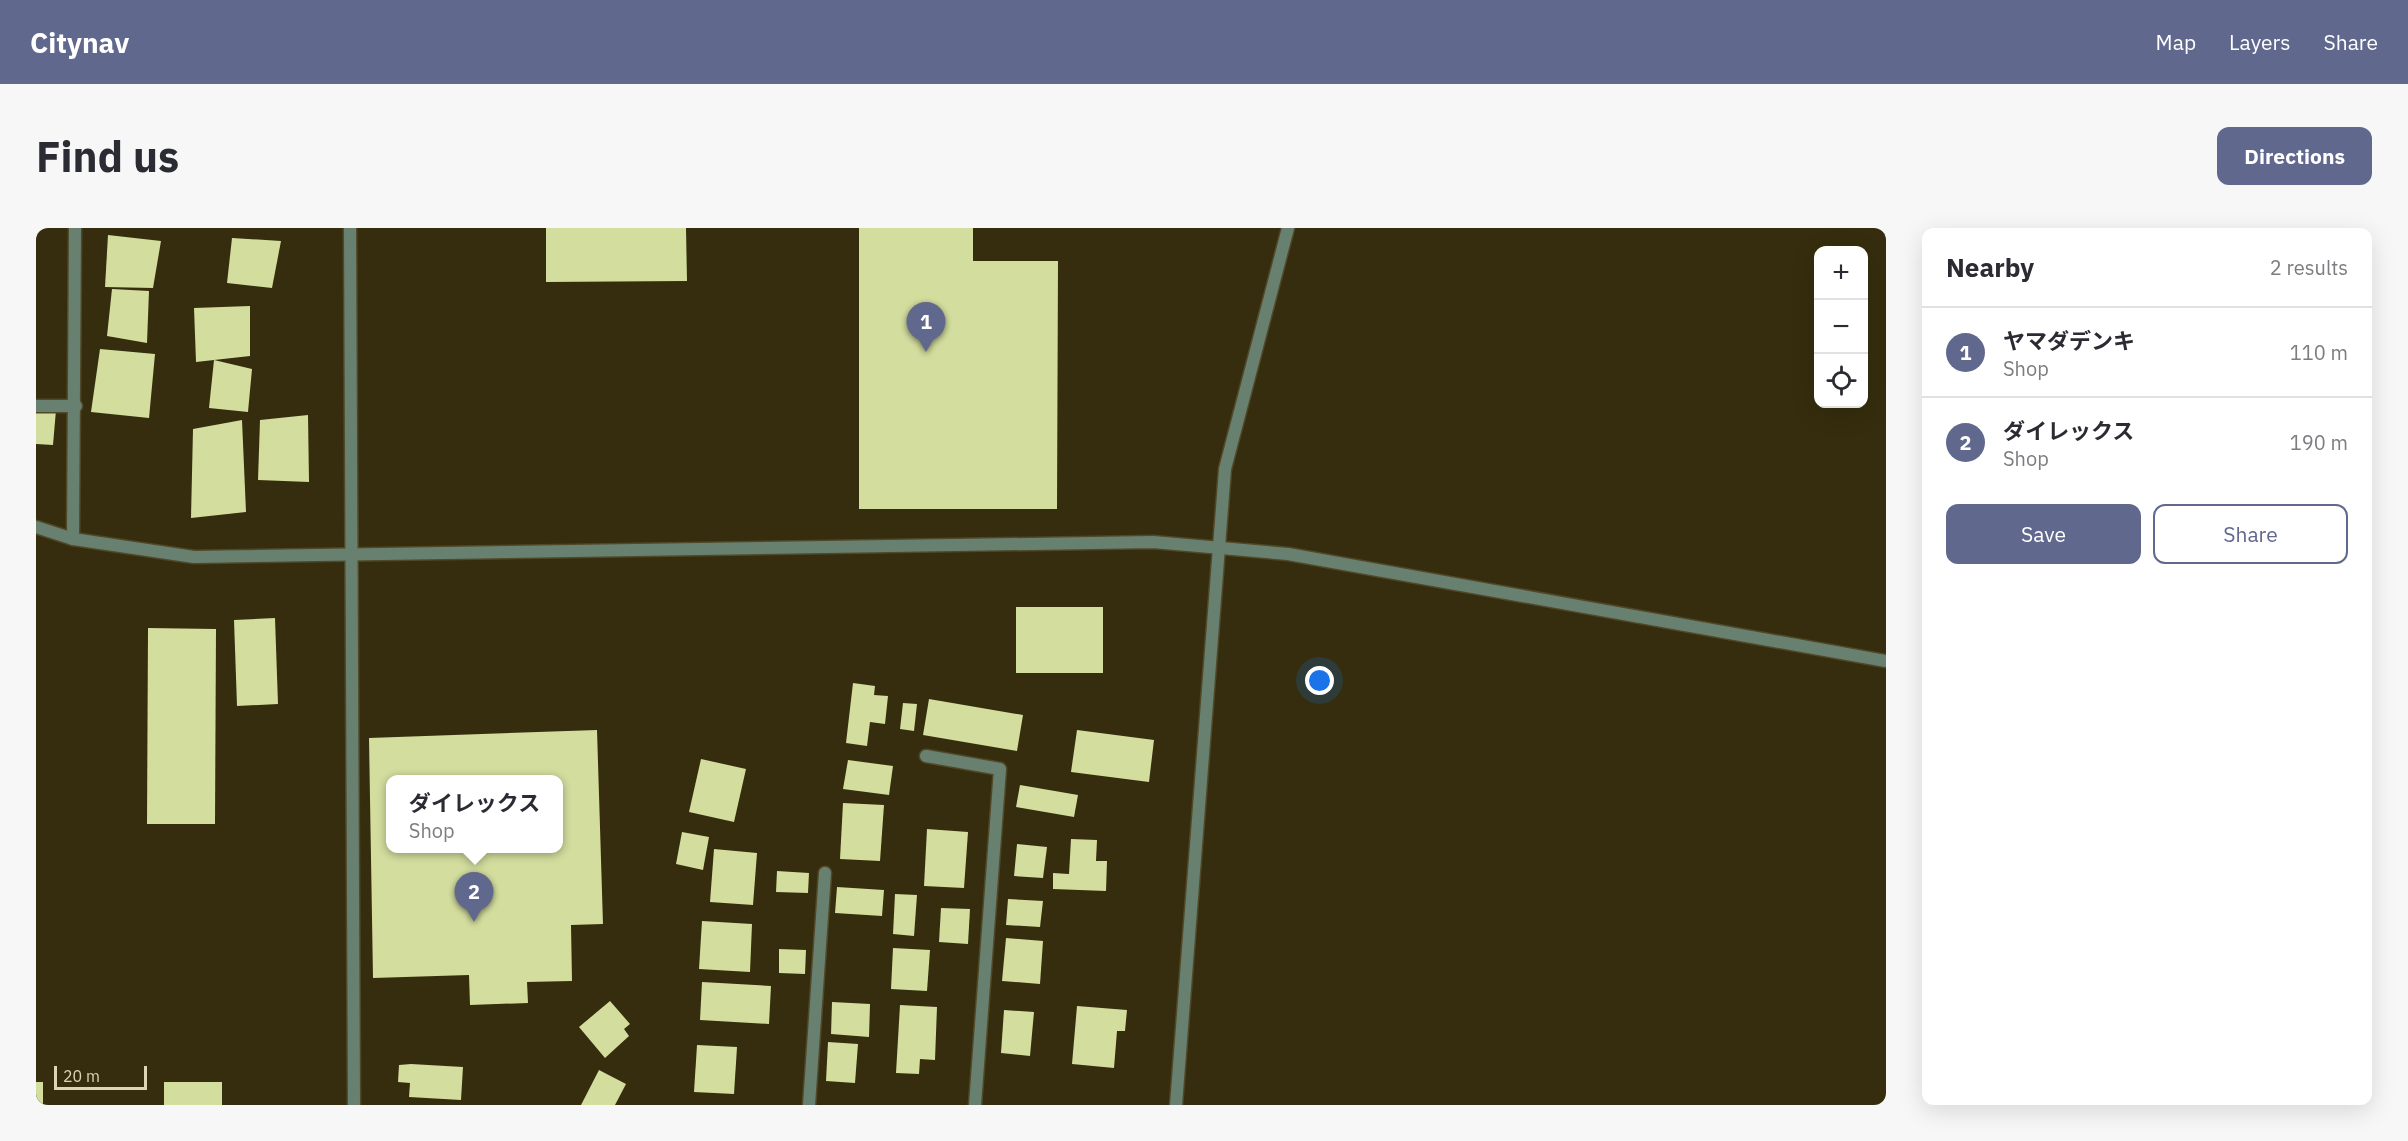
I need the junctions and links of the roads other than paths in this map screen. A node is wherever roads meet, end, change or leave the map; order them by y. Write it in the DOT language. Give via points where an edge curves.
graph roads {
  1 [pos="75,228"];
  2 [pos="350,228"];
  3 [pos="1288,228"];
  4 [pos="36,406"];
  5 [pos="76,406"];
  6 [pos="36,527"];
  7 [pos="73,539"];
  8 [pos="1220,548"];
  9 [pos="352,555"];
  10 [pos="1886,660"];
  11 [pos="926,756"];
  12 [pos="825,873"];
  13 [pos="354,1105"];
  14 [pos="809,1105"];
  15 [pos="975,1105"];
  16 [pos="1176,1105"];
  1 -- 5 [label="street"];
  2 -- 9 [label="street"];
  3 -- 8 [label="street" via="1225,469"];
  4 -- 5 [label="street"];
  5 -- 7 [label="street"];
  6 -- 7 [label="street"];
  7 -- 9 [label="street" via="194,557"];
  8 -- 9 [label="street" via="1153,542"];
  8 -- 10 [label="street" via="1300,556"];
  8 -- 16 [label="street"];
  9 -- 13 [label="street"];
  11 -- 15 [label="street" via="1000,769"];
  12 -- 14 [label="street"];
}
